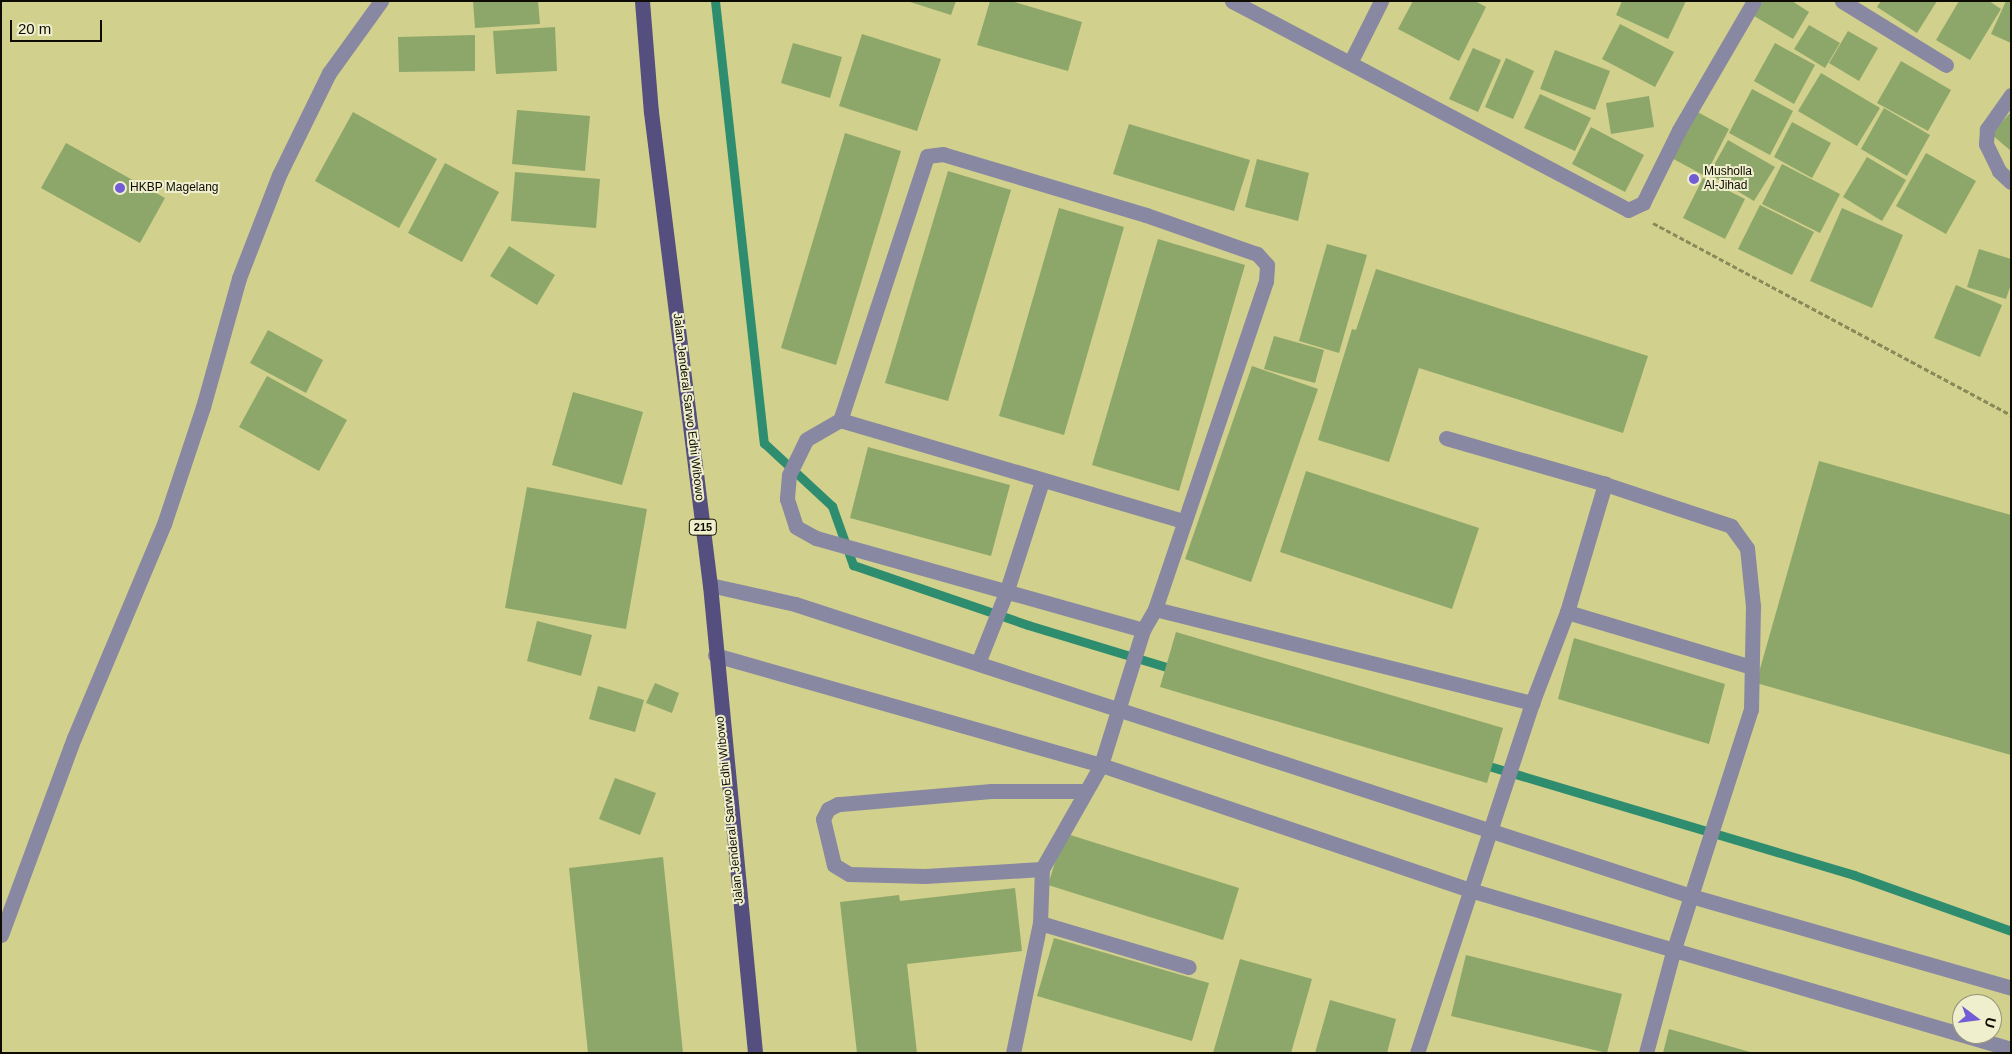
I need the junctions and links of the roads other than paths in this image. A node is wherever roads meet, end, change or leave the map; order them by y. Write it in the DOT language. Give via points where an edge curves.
graph roads {
  1 [pos="381,1"];
  2 [pos="642,1"];
  3 [pos="1232,1"];
  4 [pos="1381,1"];
  5 [pos="1754,1"];
  6 [pos="1842,1"];
  7 [pos="1351,61"];
  8 [pos="1946,65"];
  9 [pos="2011,95"];
  10 [pos="2011,182"];
  11 [pos="840,420"];
  12 [pos="1446,438"];
  13 [pos="1042,481"];
  14 [pos="1605,484"];
  15 [pos="1184,521"];
  16 [pos="710,585"];
  17 [pos="1008,590"];
  18 [pos="1155,610"];
  19 [pos="1567,612"];
  20 [pos="1143,630"];
  21 [pos="715,655"];
  22 [pos="978,663"];
  23 [pos="1751,667"];
  24 [pos="1532,703"];
  25 [pos="1118,708"];
  26 [pos="1101,765"];
  27 [pos="1085,791"];
  28 [pos="1492,830"];
  29 [pos="1042,869"];
  30 [pos="1470,890"];
  31 [pos="1691,896"];
  32 [pos="1040,922"];
  33 [pos="1,935"];
  34 [pos="1673,952"];
  35 [pos="1190,967"];
  36 [pos="2011,988"];
  37 [pos="2011,1048"];
  38 [pos="755,1053"];
  39 [pos="1013,1053"];
  40 [pos="1417,1053"];
  41 [pos="1646,1053"];
  1 -- 33 [label="street" via="329,73 279,175 239,278 203,407 164,524 74,738"];
  2 -- 16 [label="main road, Jalan Jenderal Sarwo Edhi Wibowo / 215" via="651,112"];
  3 -- 7 [label="street"];
  4 -- 7 [label="street"];
  5 -- 7 [label="street" via="1684,122 1644,203 1628,210"];
  6 -- 8 [label="street"];
  9 -- 10 [label="street" via="1987,128 1986,144 1999,171"];
  11 -- 13 [label="street"];
  11 -- 15 [label="street" via="927,156 943,154 1146,215 1257,254 1267,265 1266,281"];
  11 -- 17 [label="street" via="806,440 798,452 789,475 787,499 796,527 816,538"];
  12 -- 14 [label="street"];
  13 -- 15 [label="street"];
  13 -- 17 [label="street"];
  14 -- 19 [label="street"];
  14 -- 23 [label="street" via="1720,520 1731,526 1743,540 1748,548 1753,606"];
  15 -- 18 [label="street"];
  16 -- 21 [label="main road, Jalan Jenderal Sarwo Edhi Wibowo / 215"];
  16 -- 22 [label="street" via="795,604"];
  17 -- 20 [label="street"];
  17 -- 22 [label="street"];
  18 -- 20 [label="street"];
  18 -- 24 [label="street"];
  19 -- 23 [label="street"];
  19 -- 24 [label="street"];
  20 -- 25 [label="street"];
  21 -- 26 [label="street"];
  21 -- 38 [label="main road, Jalan Jenderal Sarwo Edhi Wibowo / 215"];
  22 -- 25 [label="street"];
  23 -- 31 [label="street" via="1751,709"];
  24 -- 28 [label="street"];
  25 -- 26 [label="street"];
  25 -- 28 [label="street"];
  26 -- 27 [label="street"];
  26 -- 30 [label="street"];
  27 -- 29 [label="street"];
  27 -- 29 [label="street" via="991,791 838,804 828,808 824,819 834,865 849,874 925,876"];
  28 -- 30 [label="street"];
  28 -- 31 [label="street"];
  29 -- 32 [label="street"];
  30 -- 34 [label="street"];
  30 -- 40 [label="street"];
  31 -- 34 [label="street"];
  31 -- 36 [label="street"];
  32 -- 35 [label="street"];
  32 -- 39 [label="street"];
  34 -- 37 [label="street"];
  34 -- 41 [label="street"];
}
